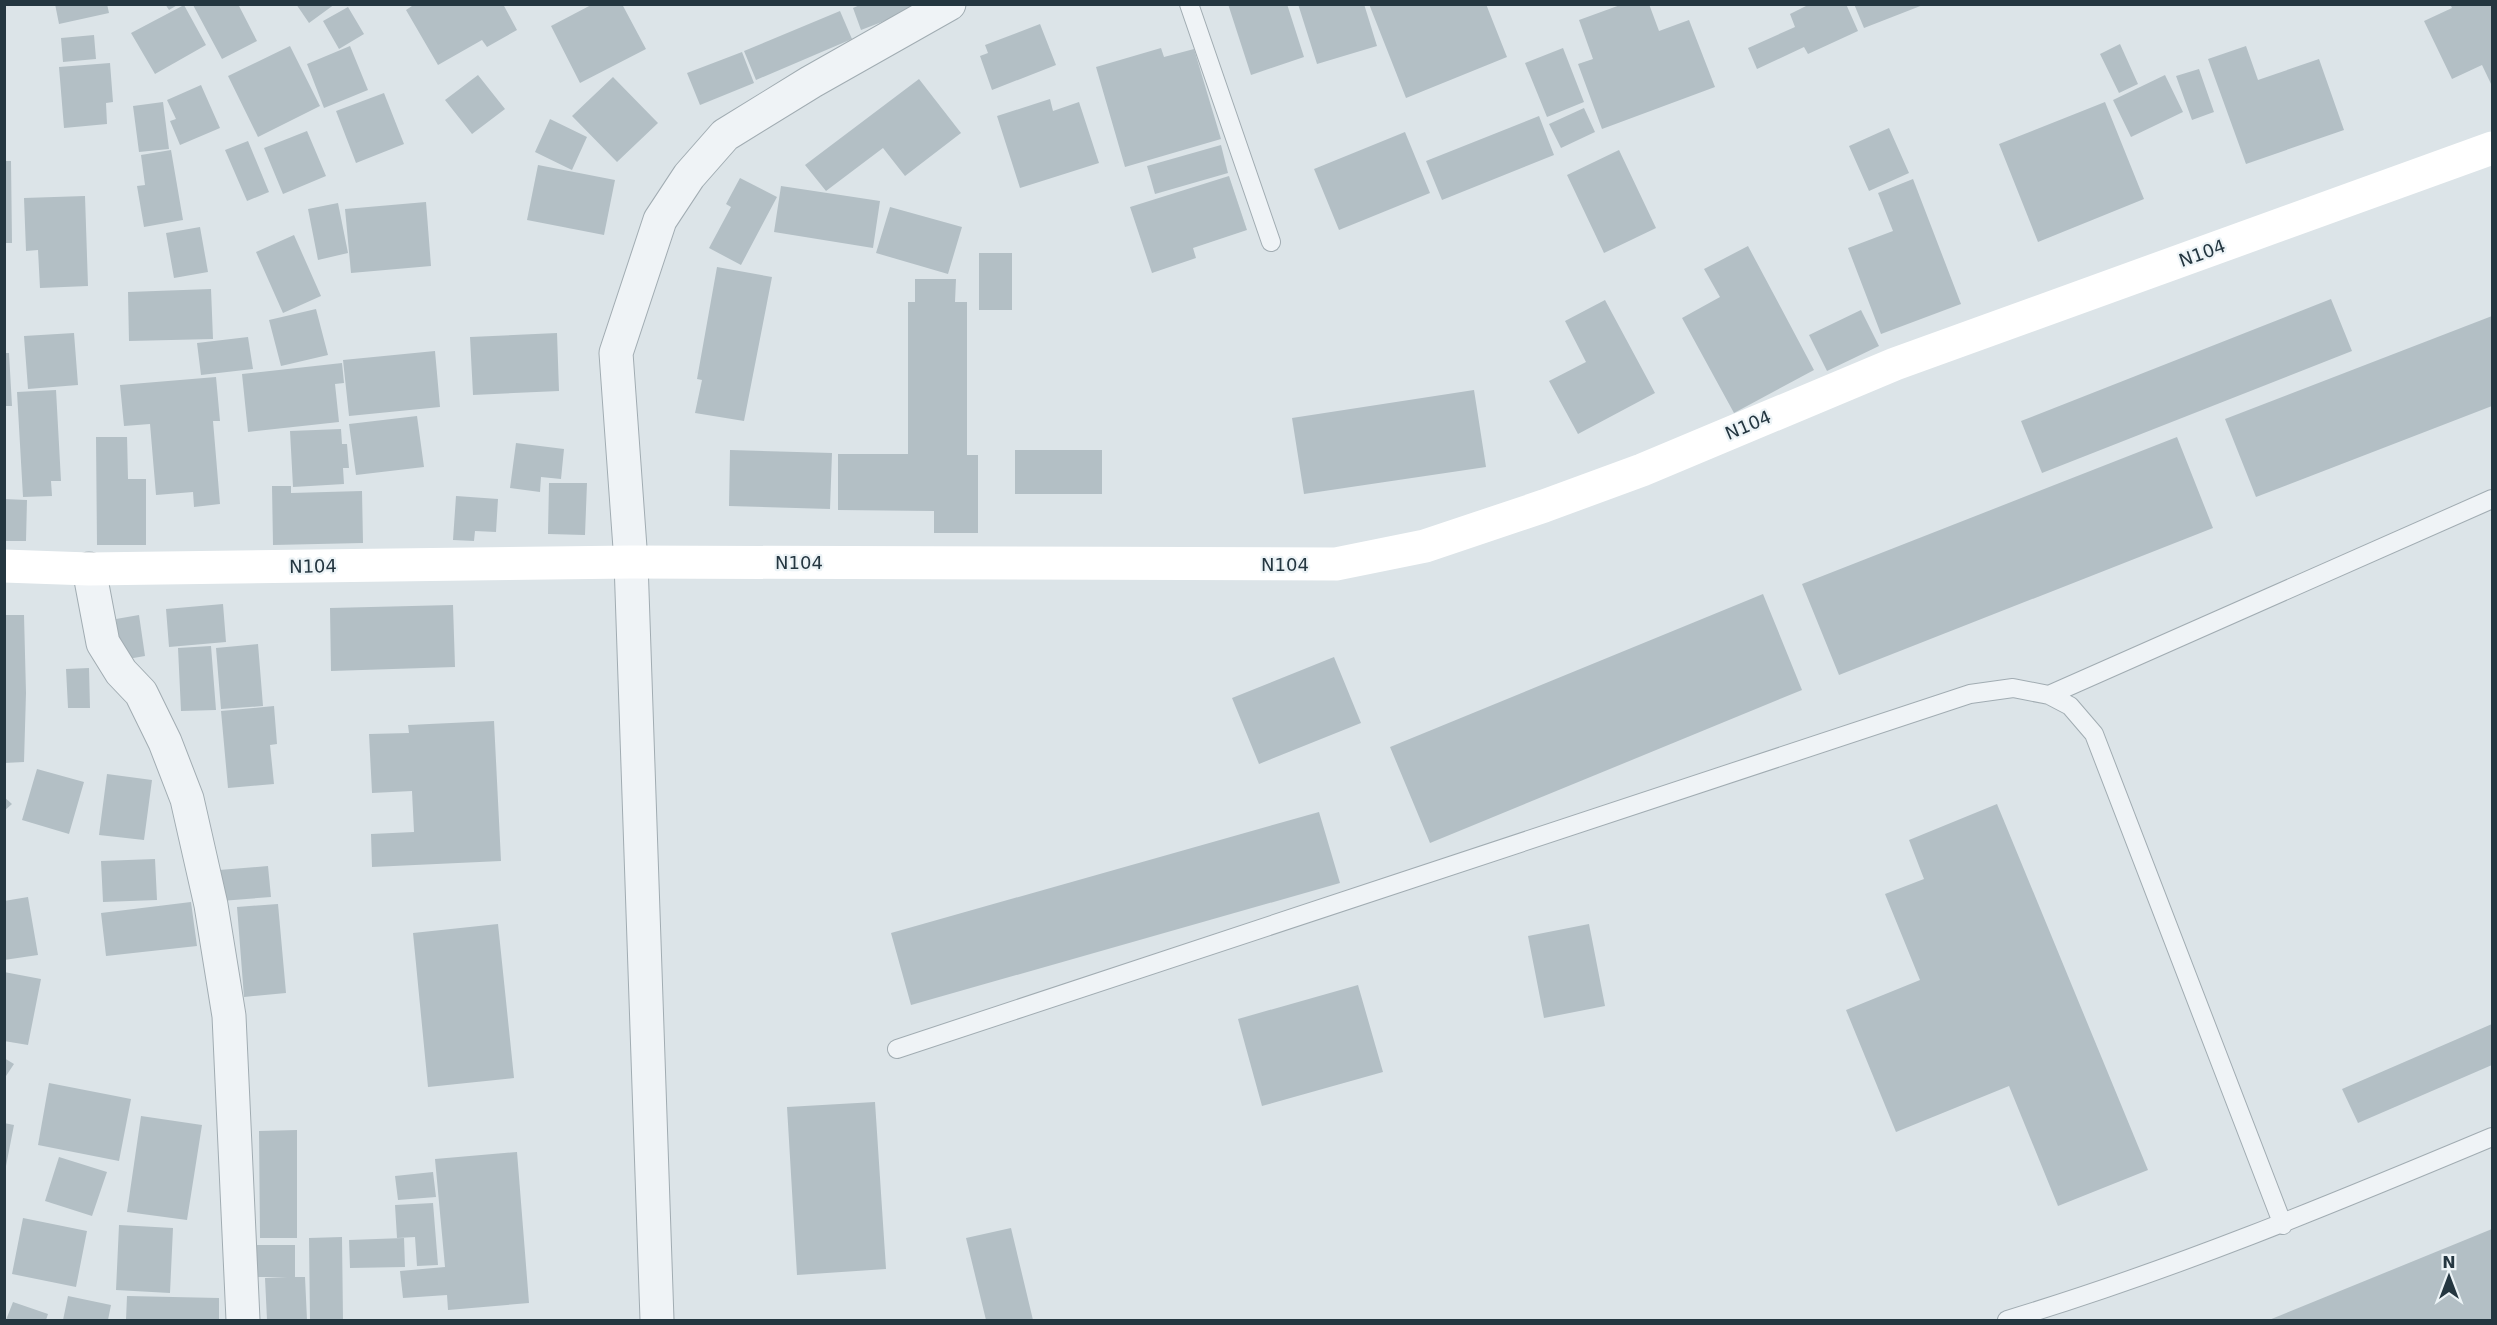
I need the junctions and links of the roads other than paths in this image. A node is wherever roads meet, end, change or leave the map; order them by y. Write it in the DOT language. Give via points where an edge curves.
graph roads {
  1 [pos="949,4"];
  2 [pos="1190,4"];
  3 [pos="2493,148"];
  4 [pos="1271,242"];
  5 [pos="2493,499"];
  6 [pos="631,562"];
  7 [pos="4,566"];
  8 [pos="89,568"];
  9 [pos="2049,695"];
  10 [pos="897,1049"];
  11 [pos="2493,1137"];
  12 [pos="2283,1225"];
  13 [pos="243,1320"];
  14 [pos="657,1320"];
  15 [pos="2007,1320"];
  1 -- 6 [label="street" via="726,135 689,176 660,220 616,353"];
  2 -- 4 [label="lane"];
  3 -- 6 [label="street, N104 / N104" via="1895,364 1642,470 1425,546 1336,564"];
  5 -- 9 [label="lane"];
  6 -- 8 [label="street, N104 / N104"];
  6 -- 14 [label="street"];
  7 -- 8 [label="street, N104 / N104"];
  8 -- 13 [label="street" via="103,643 121,672 141,693 187,799 211,904 229,1016"];
  9 -- 10 [label="lane" via="2013,687 1970,694"];
  9 -- 12 [label="lane" via="2070,706 2094,734"];
  11 -- 12 [label="lane"];
  12 -- 15 [label="lane" via="2103,1291"];
}
